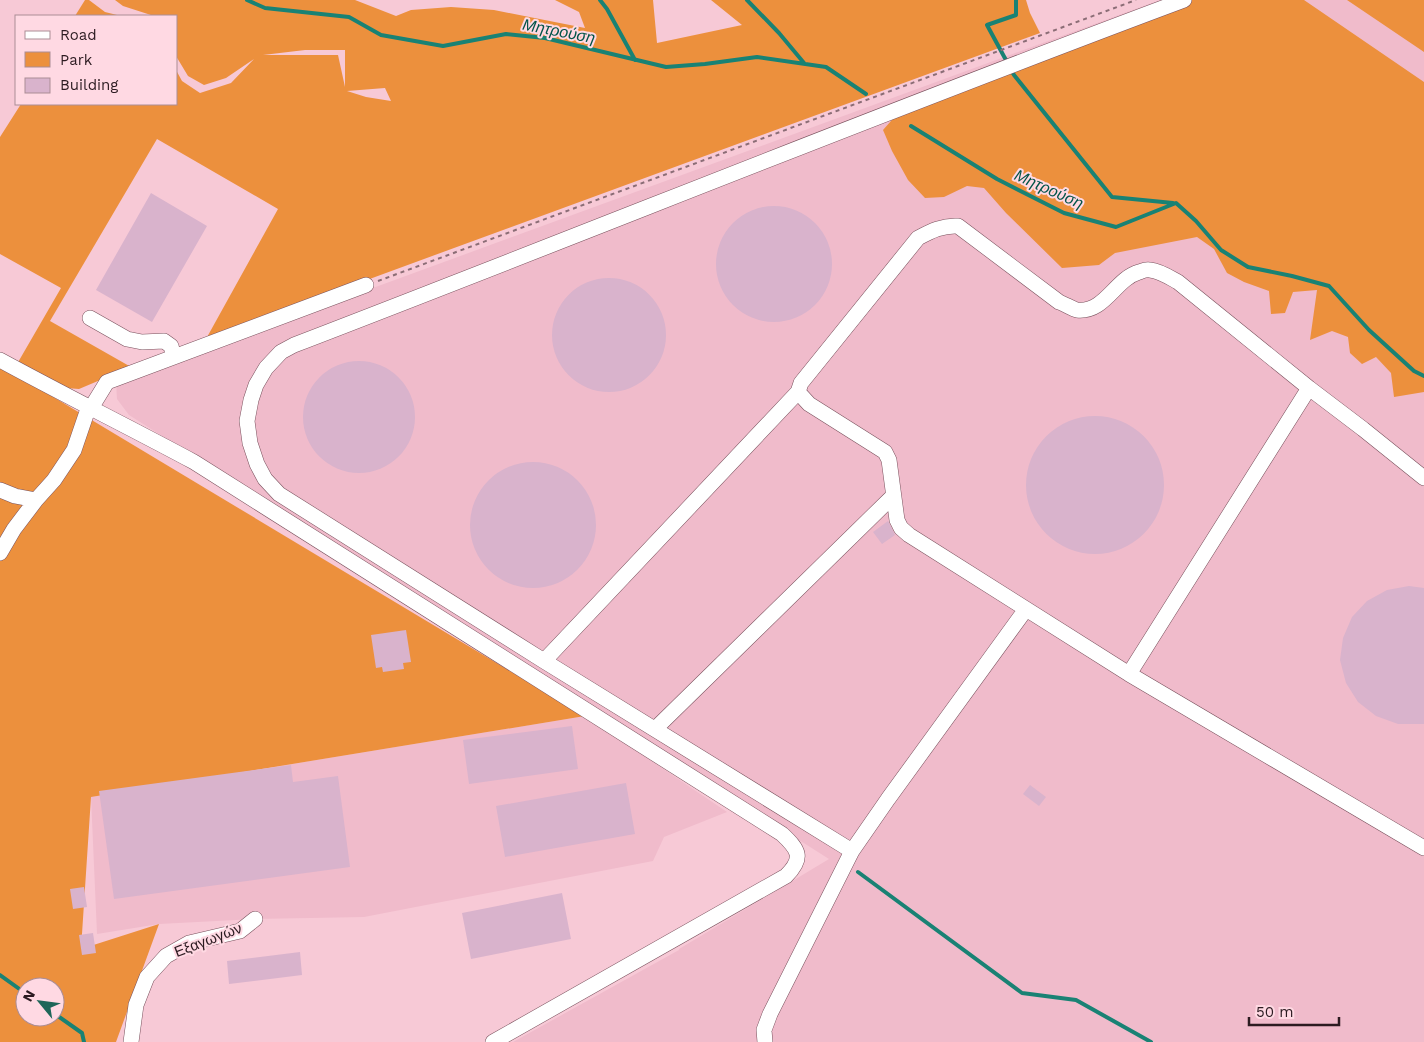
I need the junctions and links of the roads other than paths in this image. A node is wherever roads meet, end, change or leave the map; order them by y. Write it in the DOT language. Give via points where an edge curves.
graph roads {
  1 [pos="1184,0"];
  2 [pos="366,286"];
  3 [pos="90,318"];
  4 [pos="174,357"];
  5 [pos="0,360"];
  6 [pos="1309,388"];
  7 [pos="798,392"];
  8 [pos="90,407"];
  9 [pos="1424,478"];
  10 [pos="0,490"];
  11 [pos="893,496"];
  12 [pos="36,500"];
  13 [pos="0,553"];
  14 [pos="1026,609"];
  15 [pos="544,662"];
  16 [pos="1129,674"];
  17 [pos="655,729"];
  18 [pos="1424,848"];
  19 [pos="852,851"];
  20 [pos="255,919"];
  21 [pos="131,1042"];
  22 [pos="493,1042"];
  23 [pos="765,1042"];
  1 -- 15 [label="street" via="294,345 273,359 256,385 247,421 250,443 265,479 279,494"];
  2 -- 4 [label="street"];
  3 -- 4 [label="street" via="127,340 164,341 171,346"];
  4 -- 8 [label="street" via="107,382"];
  5 -- 8 [label="street"];
  6 -- 7 [label="street" via="1178,282 1162,273 1148,269 1134,273 1103,301 1090,309 1076,310 1060,302 965,230 950,226 934,229 918,238 801,384"];
  6 -- 9 [label="street"];
  6 -- 16 [label="street"];
  7 -- 11 [label="street" via="809,404 885,452 890,460"];
  7 -- 15 [label="street"];
  8 -- 12 [label="street" via="74,450"];
  8 -- 22 [label="street" via="194,462 782,834 794,846 798,856 794,868 786,876"];
  10 -- 12 [label="street"];
  11 -- 14 [label="street" via="897,520 909,535"];
  11 -- 17 [label="street"];
  12 -- 13 [label="street"];
  14 -- 16 [label="street"];
  14 -- 19 [label="street"];
  15 -- 17 [label="street"];
  16 -- 18 [label="street"];
  17 -- 19 [label="street"];
  19 -- 23 [label="street" via="770,1014 764,1030"];
  20 -- 21 [label="street, Εξαγωγών" via="240,931 189,944 166,956 146,977 136,1005"];
}
